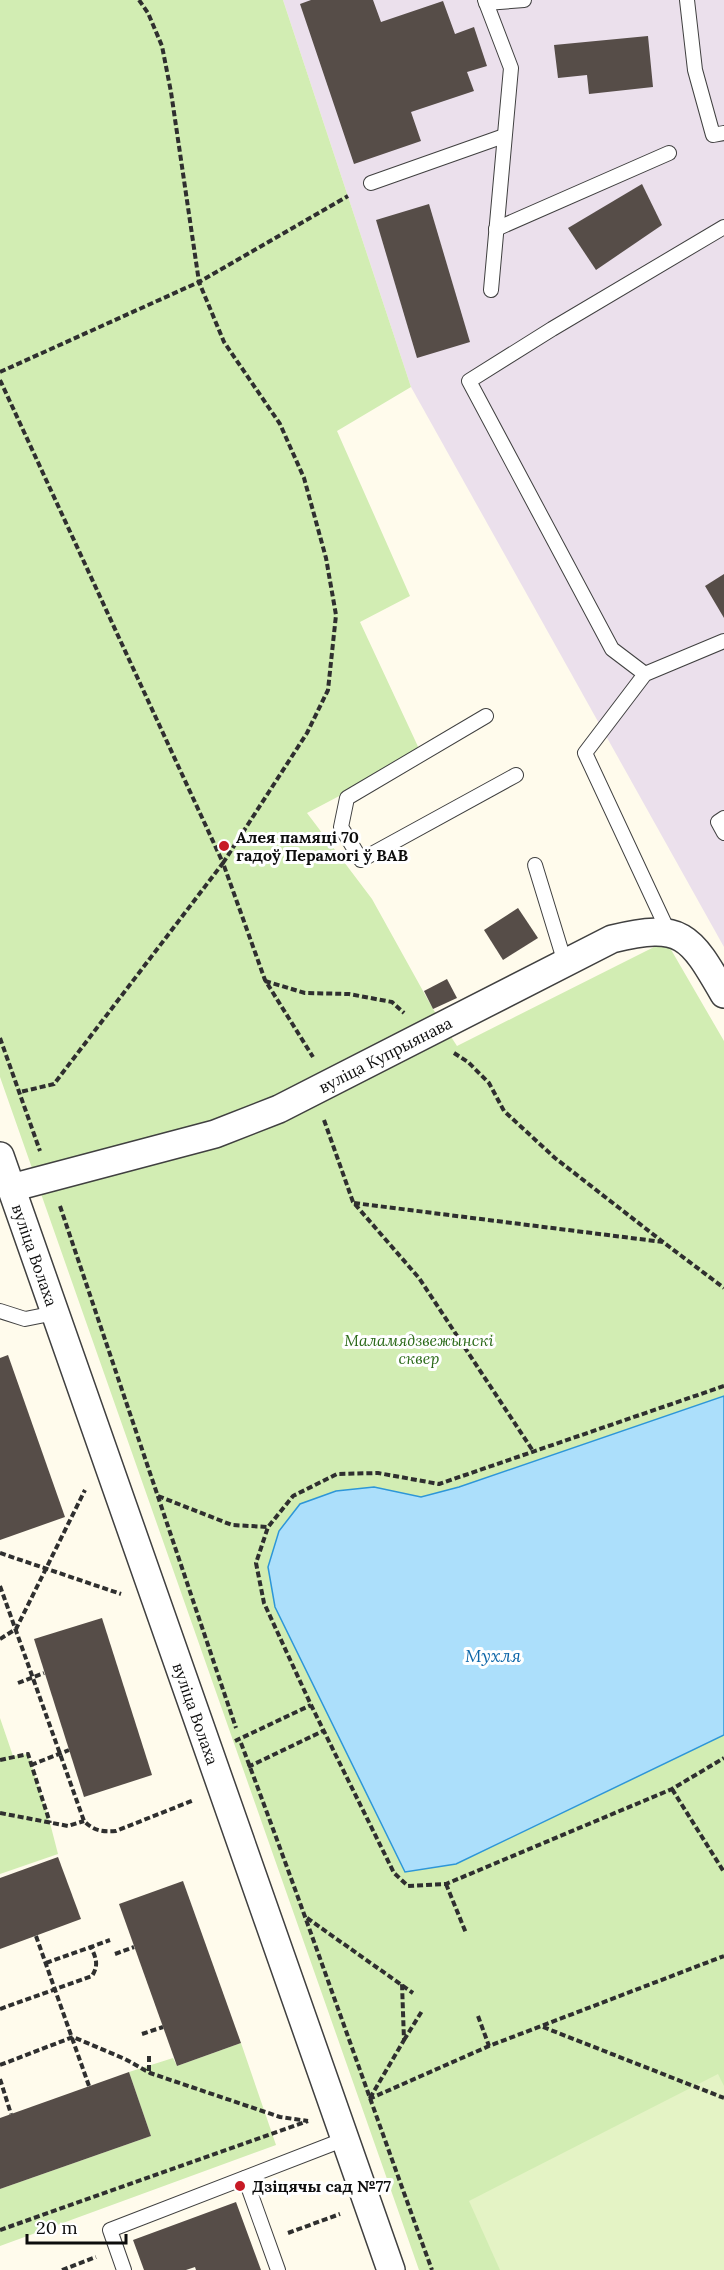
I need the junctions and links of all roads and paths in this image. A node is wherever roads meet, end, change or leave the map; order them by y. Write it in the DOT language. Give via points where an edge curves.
graph roads {
  1 [pos="139,0"];
  2 [pos="524,0"];
  3 [pos="687,0"];
  4 [pos="486,2"];
  5 [pos="724,133"];
  6 [pos="504,136"];
  7 [pos="669,153"];
  8 [pos="371,183"];
  9 [pos="348,196"];
  10 [pos="724,227"];
  11 [pos="496,229"];
  12 [pos="199,282"];
  13 [pos="491,290"];
  14 [pos="0,372"];
  15 [pos="0,380"];
  16 [pos="724,641"];
  17 [pos="645,674"];
  18 [pos="486,716"];
  19 [pos="516,775"];
  20 [pos="724,818"];
  21 [pos="724,833"];
  22 [pos="223,863"];
  23 [pos="535,865"];
  24 [pos="669,933"];
  25 [pos="565,963"];
  26 [pos="264,980"];
  27 [pos="724,994"];
  28 [pos="427,1035"];
  29 [pos="0,1038"];
  30 [pos="322,1089"];
  31 [pos="19,1092"];
  32 [pos="0,1156"];
  33 [pos="50,1178"];
  34 [pos="11,1188"];
  35 [pos="353,1202"];
  36 [pos="663,1242"];
  37 [pos="724,1288"];
  38 [pos="0,1311"];
  39 [pos="55,1313"];
  40 [pos="724,1386"];
  41 [pos="533,1451"];
  42 [pos="85,1490"];
  43 [pos="158,1496"];
  44 [pos="268,1527"];
  45 [pos="0,1553"];
  46 [pos="45,1570"];
  47 [pos="0,1586"];
  48 [pos="122,1594"];
  49 [pos="16,1629"];
  50 [pos="0,1639"];
  51 [pos="44,1673"];
  52 [pos="33,1676"];
  53 [pos="18,1683"];
  54 [pos="311,1705"];
  55 [pos="323,1731"];
  56 [pos="240,1739"];
  57 [pos="69,1750"];
  58 [pos="59,1753"];
  59 [pos="724,1758"];
  60 [pos="0,1760"];
  61 [pos="32,1765"];
  62 [pos="250,1766"];
  63 [pos="672,1789"];
  64 [pos="195,1800"];
  65 [pos="0,1813"];
  66 [pos="84,1821"];
  67 [pos="50,1823"];
  68 [pos="724,1872"];
  69 [pos="446,1884"];
  70 [pos="306,1918"];
  71 [pos="466,1933"];
  72 [pos="36,1936"];
  73 [pos="110,1940"];
  74 [pos="92,1947"];
  75 [pos="134,1947"];
  76 [pos="115,1954"];
  77 [pos="724,1956"];
  78 [pos="46,1963"];
  79 [pos="402,1984"];
  80 [pos="55,1989"];
  81 [pos="413,1993"];
  82 [pos="0,2008"];
  83 [pos="422,2011"];
  84 [pos="478,2016"];
  85 [pos="542,2026"];
  86 [pos="163,2027"];
  87 [pos="142,2034"];
  88 [pos="73,2037"];
  89 [pos="404,2040"];
  90 [pos="489,2046"];
  91 [pos="149,2056"];
  92 [pos="0,2065"];
  93 [pos="150,2073"];
  94 [pos="0,2079"];
  95 [pos="89,2086"];
  96 [pos="724,2098"];
  97 [pos="369,2099"];
  98 [pos="11,2114"];
  99 [pos="345,2139"];
  100 [pos="245,2178"];
  101 [pos="341,2213"];
  102 [pos="0,2230"];
  103 [pos="267,2241"];
  104 [pos="117,2249"];
  105 [pos="62,2270"];
  106 [pos="124,2270"];
  107 [pos="278,2270"];
  108 [pos="391,2270"];
  109 [pos="432,2270"];
  1 -- 12 [label="path" via="162,46"];
  2 -- 4 [label="lane"];
  3 -- 5 [label="lane" via="695,70 713,135"];
  4 -- 6 [label="lane" via="511,68"];
  6 -- 8 [label="lane"];
  6 -- 11 [label="lane"];
  7 -- 11 [label="lane"];
  9 -- 12 [label="path"];
  10 -- 17 [label="lane" via="469,381 612,649"];
  11 -- 13 [label="lane"];
  12 -- 14 [label="path"];
  12 -- 22 [label="path" via="224,342 280,424 304,478 326,558 336,615 328,690 307,733"];
  15 -- 22 [label="path"];
  16 -- 17 [label="lane"];
  17 -- 24 [label="lane" via="585,753"];
  18 -- 19 [label="lane" via="347,798 341,827 361,860"];
  20 -- 21 [label="lane" via="718,822"];
  22 -- 26 [label="path"];
  22 -- 31 [label="path" via="54,1084"];
  23 -- 25 [label="lane"];
  24 -- 25 [label="street, вуліца Купрыянава" via="642,932 612,939"];
  24 -- 27 [label="street" via="690,943"];
  25 -- 28 [label="street, вуліца Купрыянава"];
  26 -- 28 [label="path" via="305,993 349,994 392,1002"];
  26 -- 30 [label="path"];
  28 -- 30 [label="street, вуліца Купрыянава"];
  28 -- 36 [label="path" via="468,1062 489,1083 504,1111 555,1158"];
  29 -- 31 [label="path"];
  30 -- 33 [label="street, вуліца Купрыянава" via="215,1134"];
  30 -- 35 [label="path"];
  31 -- 33 [label="path"];
  32 -- 34 [label="street, вуліца Волаха"];
  33 -- 34 [label="street, вуліца Купрыянава"];
  33 -- 43 [label="path"];
  34 -- 39 [label="street, вуліца Волаха"];
  35 -- 36 [label="path"];
  35 -- 41 [label="path" via="419,1278"];
  36 -- 37 [label="path"];
  38 -- 39 [label="lane" via="25,1319"];
  39 -- 99 [label="street, вуліца Волаха"];
  40 -- 41 [label="path"];
  41 -- 44 [label="path" via="440,1484 378,1473 337,1474 293,1496"];
  42 -- 46 [label="path"];
  43 -- 44 [label="path" via="232,1525"];
  43 -- 56 [label="path"];
  44 -- 54 [label="path" via="256,1563 264,1603"];
  45 -- 46 [label="path"];
  46 -- 48 [label="path"];
  46 -- 49 [label="path"];
  47 -- 49 [label="path"];
  49 -- 50 [label="path"];
  49 -- 52 [label="path"];
  51 -- 52 [label="path"];
  52 -- 53 [label="path"];
  52 -- 58 [label="path"];
  54 -- 55 [label="path"];
  54 -- 56 [label="path"];
  55 -- 62 [label="path"];
  55 -- 69 [label="path" via="394,1873 408,1886"];
  56 -- 62 [label="path"];
  57 -- 58 [label="path"];
  58 -- 61 [label="path"];
  58 -- 66 [label="path"];
  59 -- 63 [label="path"];
  60 -- 61 [label="path" via="28,1754"];
  61 -- 67 [label="path"];
  62 -- 70 [label="path"];
  63 -- 68 [label="path"];
  63 -- 69 [label="path"];
  64 -- 66 [label="path" via="116,1831 102,1832"];
  65 -- 67 [label="path"];
  66 -- 67 [label="path" via="68,1826"];
  69 -- 71 [label="path"];
  70 -- 79 [label="path"];
  70 -- 97 [label="path"];
  72 -- 78 [label="path"];
  73 -- 74 [label="path"];
  74 -- 78 [label="path"];
  74 -- 80 [label="path" via="97,1960 92,1976"];
  75 -- 76 [label="path"];
  77 -- 85 [label="path"];
  78 -- 80 [label="path"];
  79 -- 81 [label="path"];
  79 -- 89 [label="path"];
  80 -- 82 [label="path"];
  80 -- 88 [label="path"];
  83 -- 89 [label="path"];
  84 -- 90 [label="path"];
  85 -- 90 [label="path"];
  85 -- 96 [label="path"];
  86 -- 87 [label="path"];
  88 -- 92 [label="path"];
  88 -- 93 [label="path"];
  88 -- 95 [label="path"];
  89 -- 97 [label="path"];
  90 -- 97 [label="path"];
  91 -- 93 [label="path"];
  93 -- 102 [label="path" via="280,2117 309,2121"];
  94 -- 98 [label="path"];
  97 -- 109 [label="path"];
  99 -- 100 [label="lane"];
  99 -- 108 [label="street, вуліца Волаха"];
  100 -- 103 [label="lane"];
  100 -- 104 [label="lane" via="110,2230"];
  101 -- 103 [label="path"];
  103 -- 107 [label="lane"];
  104 -- 105 [label="path"];
  104 -- 106 [label="lane"];
}
